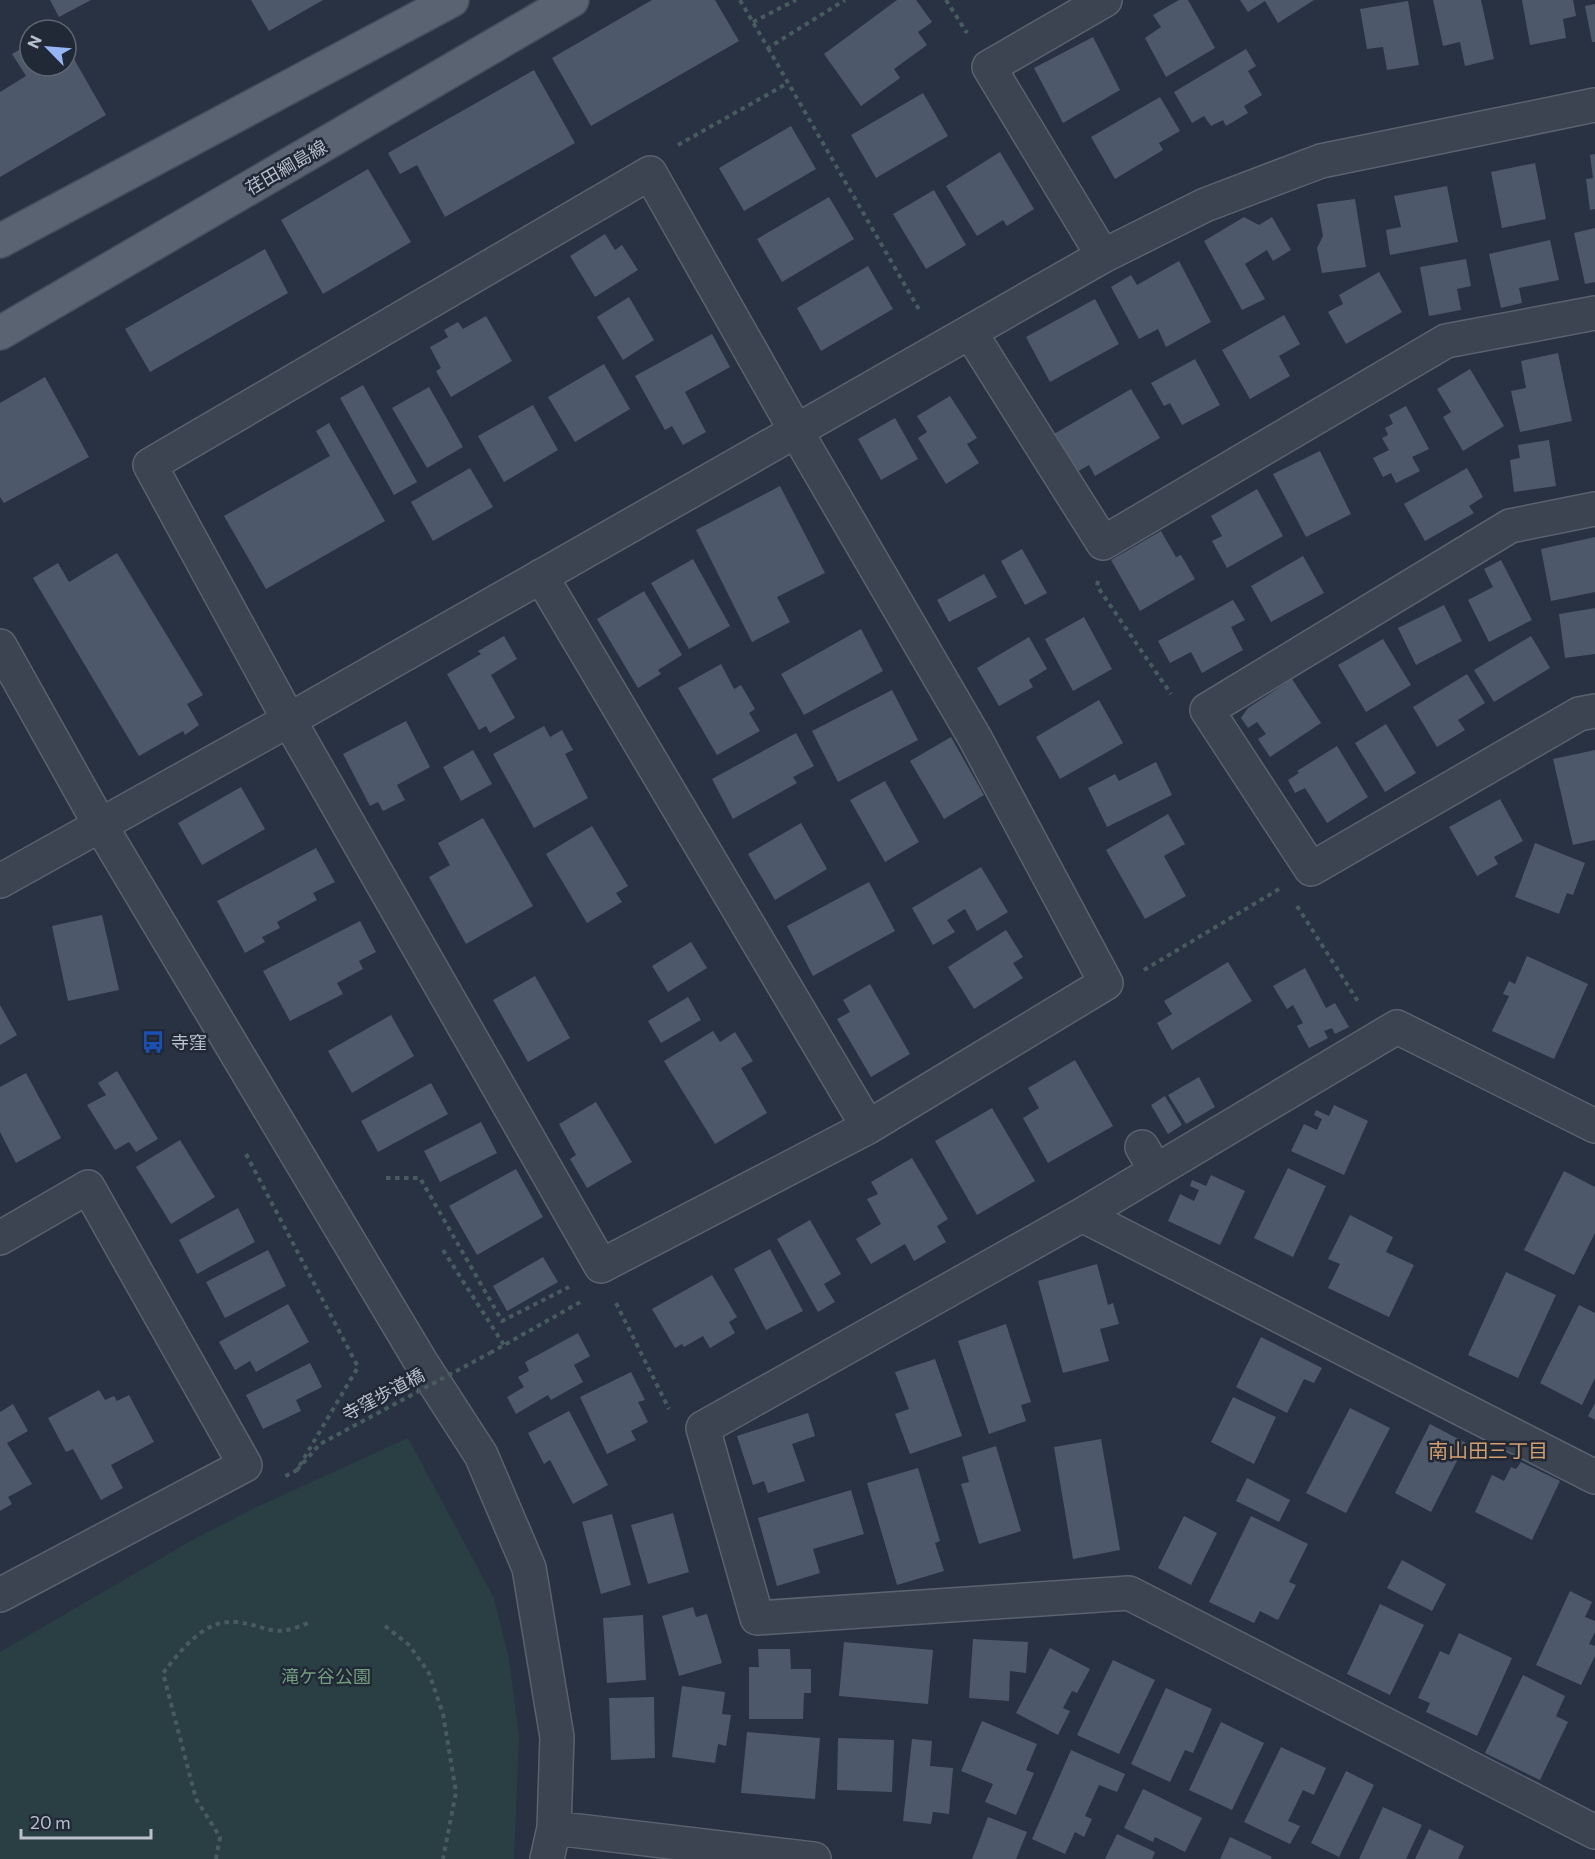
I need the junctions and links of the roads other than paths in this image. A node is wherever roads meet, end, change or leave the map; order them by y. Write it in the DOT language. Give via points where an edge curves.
graph roads {
  1 [pos="452,0"];
  2 [pos="572,0"];
  3 [pos="1105,0"];
  4 [pos="1595,105"];
  5 [pos="0,242"];
  6 [pos="1103,256"];
  7 [pos="1595,313"];
  8 [pos="970,332"];
  9 [pos="0,333"];
  10 [pos="796,431"];
  11 [pos="1595,509"];
  12 [pos="541,576"];
  13 [pos="0,646"];
  14 [pos="1595,711"];
  15 [pos="289,720"];
  16 [pos="99,823"];
  17 [pos="0,881"];
  18 [pos="1595,1126"];
  19 [pos="868,1127"];
  20 [pos="1082,1215"];
  21 [pos="0,1238"];
  22 [pos="1595,1477"];
  23 [pos="0,1595"];
  24 [pos="1595,1832"];
  25 [pos="551,1844"];
  26 [pos="1595,1855"];
  27 [pos="813,1859"];
  28 [pos="1593,1859"];
  1 -- 5 [label="main road"];
  2 -- 9 [label="main road, 荏田綱島線"];
  3 -- 6 [label="street" via="988,67"];
  4 -- 6 [label="street" via="1321,161 1205,205"];
  6 -- 8 [label="street"];
  7 -- 8 [label="street" via="1446,342 1103,543"];
  8 -- 10 [label="street"];
  10 -- 12 [label="street"];
  10 -- 15 [label="street" via="650,173 150,465"];
  10 -- 19 [label="street" via="975,738 1106,983"];
  11 -- 14 [label="street" via="1510,526 1208,710 1311,869 1579,714"];
  12 -- 15 [label="street"];
  12 -- 19 [label="street"];
  13 -- 16 [label="street"];
  15 -- 16 [label="street"];
  15 -- 19 [label="street" via="600,1266"];
  16 -- 17 [label="street"];
  16 -- 25 [label="street" via="421,1362 481,1455 528,1568 557,1737"];
  18 -- 20 [label="street" via="1397,1027 1149,1159"];
  20 -- 22 [label="street"];
  20 -- 24 [label="street" via="703,1428 757,1618 1129,1593"];
  21 -- 23 [label="street" via="88,1187 245,1465"];
  25 -- 27 [label="street"];
  26 -- 28 [label="street"];
}
